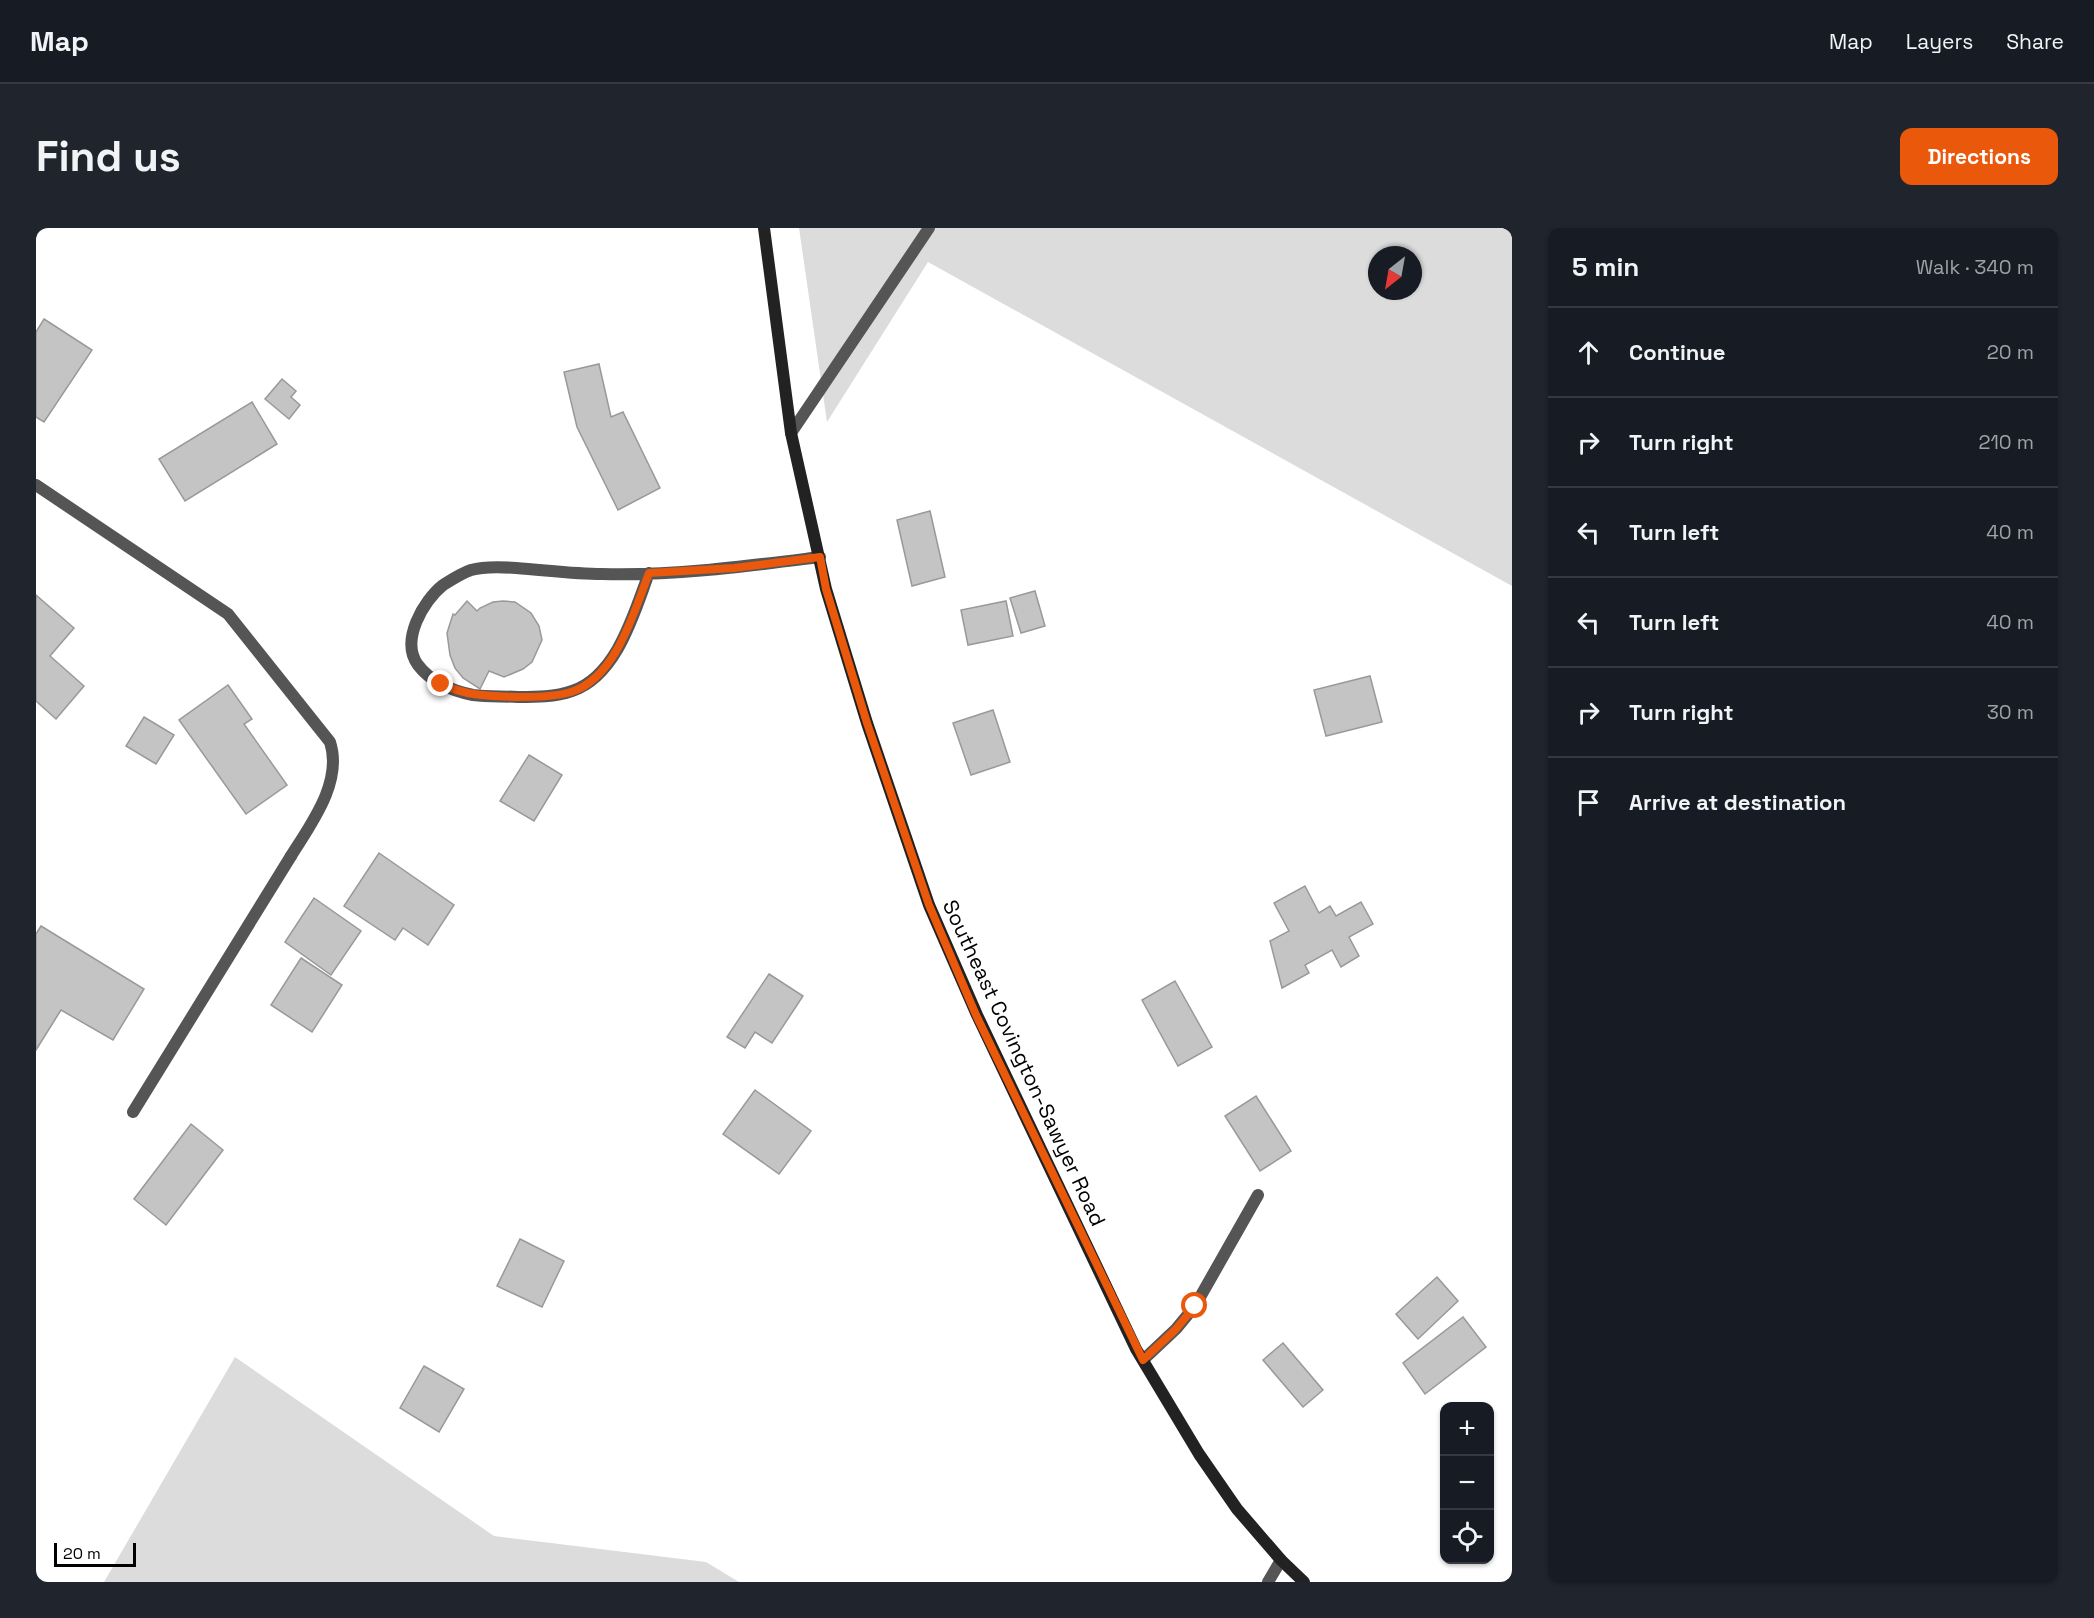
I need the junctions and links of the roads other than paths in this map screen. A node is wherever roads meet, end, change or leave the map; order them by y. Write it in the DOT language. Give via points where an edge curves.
graph roads {
  1 [pos="764,228"];
  2 [pos="928,228"];
  3 [pos="791,433"];
  4 [pos="36,485"];
  5 [pos="820,557"];
  6 [pos="649,573"];
  7 [pos="133,1112"];
  8 [pos="1258,1195"];
  9 [pos="1143,1360"];
  10 [pos="1281,1560"];
  11 [pos="1268,1582"];
  12 [pos="1304,1582"];
  1 -- 3 [label="street, Southeast Covington-Sawyer Road"];
  2 -- 3 [label="street"];
  3 -- 5 [label="street, Southeast Covington-Sawyer Road"];
  4 -- 7 [label="street" via="228,614 321,730 334,754 332,777 310,825"];
  5 -- 6 [label="street"];
  5 -- 9 [label="street, Southeast Covington-Sawyer Road" via="867,723 929,905 976,1015"];
  6 -- 6 [label="street" via="497,567 472,570 442,586 421,612 415,625 412,653 426,674 458,692 532,697 572,692 598,675 621,644"];
  8 -- 9 [label="street" via="1195,1306"];
  9 -- 10 [label="street, Southeast Covington-Sawyer Road" via="1199,1454 1237,1509"];
  10 -- 11 [label="street"];
  10 -- 12 [label="street, Southeast Covington-Sawyer Road"];
}
